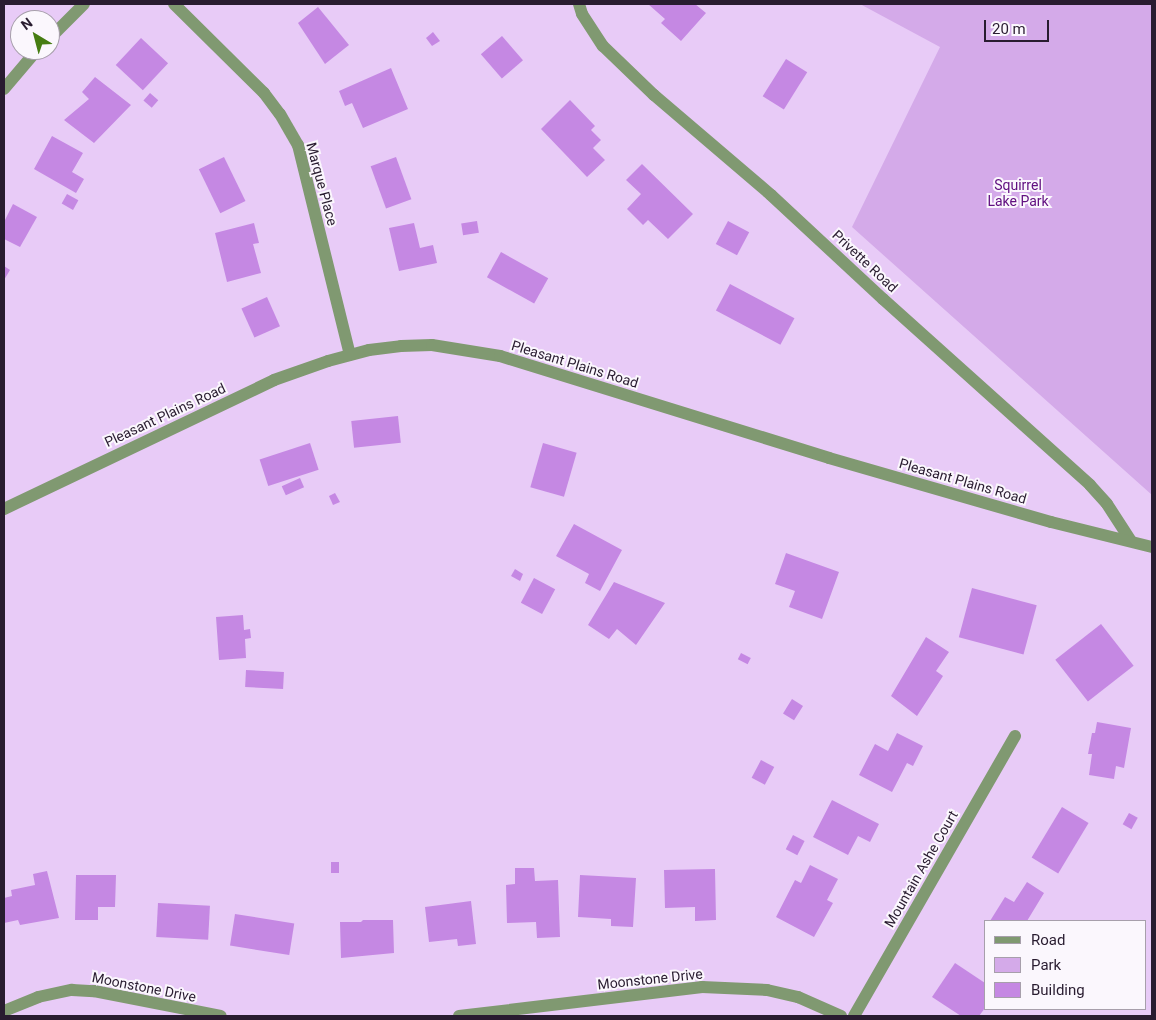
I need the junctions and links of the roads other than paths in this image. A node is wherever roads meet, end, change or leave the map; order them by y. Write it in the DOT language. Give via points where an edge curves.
graph roads {
  1 [pos="84,4"];
  2 [pos="174,4"];
  3 [pos="579,4"];
  4 [pos="60,28"];
  5 [pos="29,60"];
  6 [pos="4,89"];
  7 [pos="350,355"];
  8 [pos="4,509"];
  9 [pos="1132,541"];
  10 [pos="1152,547"];
  11 [pos="1015,736"];
  12 [pos="4,1011"];
  13 [pos="221,1016"];
  14 [pos="459,1016"];
  15 [pos="841,1016"];
  16 [pos="854,1016"];
  1 -- 4 [label="street"];
  2 -- 7 [label="street, Marque Place" via="264,93 298,145"];
  3 -- 9 [label="street, Privette Road" via="603,46 1090,485"];
  5 -- 6 [label="street"];
  7 -- 8 [label="street, Pleasant Plains Road" via="274,380"];
  7 -- 9 [label="street, Pleasant Plains Road" via="401,346 432,345 500,356 829,458 1050,522"];
  9 -- 10 [label="street, Pleasant Plains Road"];
  11 -- 16 [label="street, Mountain Ashe Court"];
  12 -- 13 [label="street, Moonstone Drive" via="38,997 72,990 94,991"];
  14 -- 15 [label="street, Moonstone Drive" via="702,987 766,990 798,997"];
}
